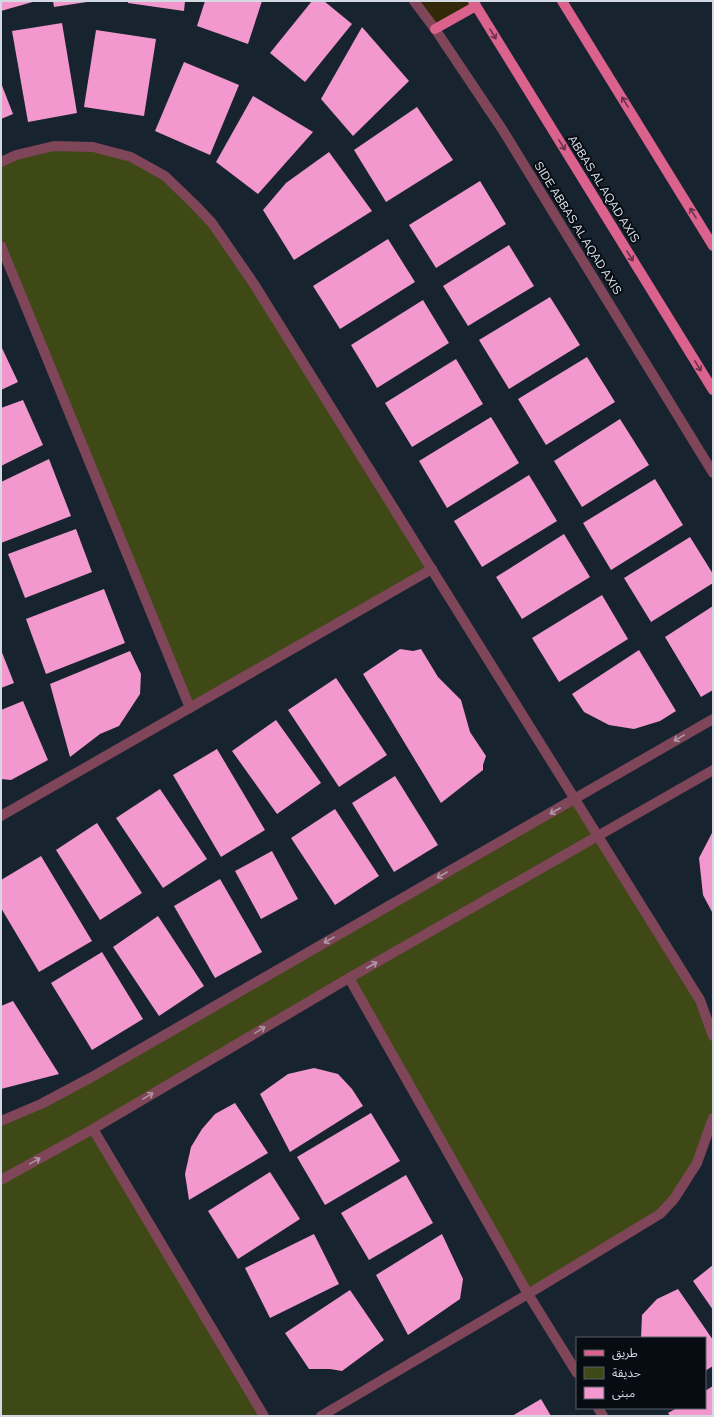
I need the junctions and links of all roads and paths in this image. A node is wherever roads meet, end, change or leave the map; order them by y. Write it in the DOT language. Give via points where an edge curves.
graph roads {
  1 [pos="414,1"];
  2 [pos="562,1"];
  3 [pos="474,3"];
  4 [pos="435,29"];
  5 [pos="1,162"];
  6 [pos="1,246"];
  7 [pos="713,246"];
  8 [pos="713,390"];
  9 [pos="713,473"];
  10 [pos="432,570"];
  11 [pos="190,708"];
  12 [pos="713,719"];
  13 [pos="713,770"];
  14 [pos="575,799"];
  15 [pos="1,816"];
  16 [pos="598,836"];
  17 [pos="349,978"];
  18 [pos="713,1036"];
  19 [pos="713,1118"];
  20 [pos="1,1121"];
  21 [pos="93,1129"];
  22 [pos="1,1180"];
  23 [pos="528,1294"];
  24 [pos="576,1371"];
  25 [pos="264,1416"];
  26 [pos="321,1416"];
  1 -- 4 [label="street, SIDE ABBAS AL AQAD AXIS"];
  7 -- 2 [label="main road, one-way"];
  3 -- 4 [label="main road"];
  3 -- 8 [label="main road, ABBAS AL AQAD AXIS, one-way"];
  4 -- 9 [label="street, SIDE ABBAS AL AQAD AXIS" via="502,129"];
  5 -- 10 [label="street" via="16,155 54,146 93,147 131,157 165,176 212,224 254,284"];
  6 -- 11 [label="street"];
  10 -- 11 [label="street"];
  10 -- 14 [label="street"];
  11 -- 15 [label="street"];
  12 -- 14 [label="street, one-way"];
  13 -- 16 [label="street"];
  14 -- 16 [label="street"];
  14 -- 20 [label="street, one-way" via="90,1078 42,1104"];
  17 -- 16 [label="street, one-way"];
  16 -- 18 [label="street" via="700,1000"];
  21 -- 17 [label="street, one-way"];
  17 -- 23 [label="street"];
  19 -- 23 [label="street" via="697,1163 674,1199 660,1214"];
  22 -- 21 [label="street, one-way"];
  21 -- 25 [label="street"];
  23 -- 24 [label="street"];
  23 -- 26 [label="street"];
}
